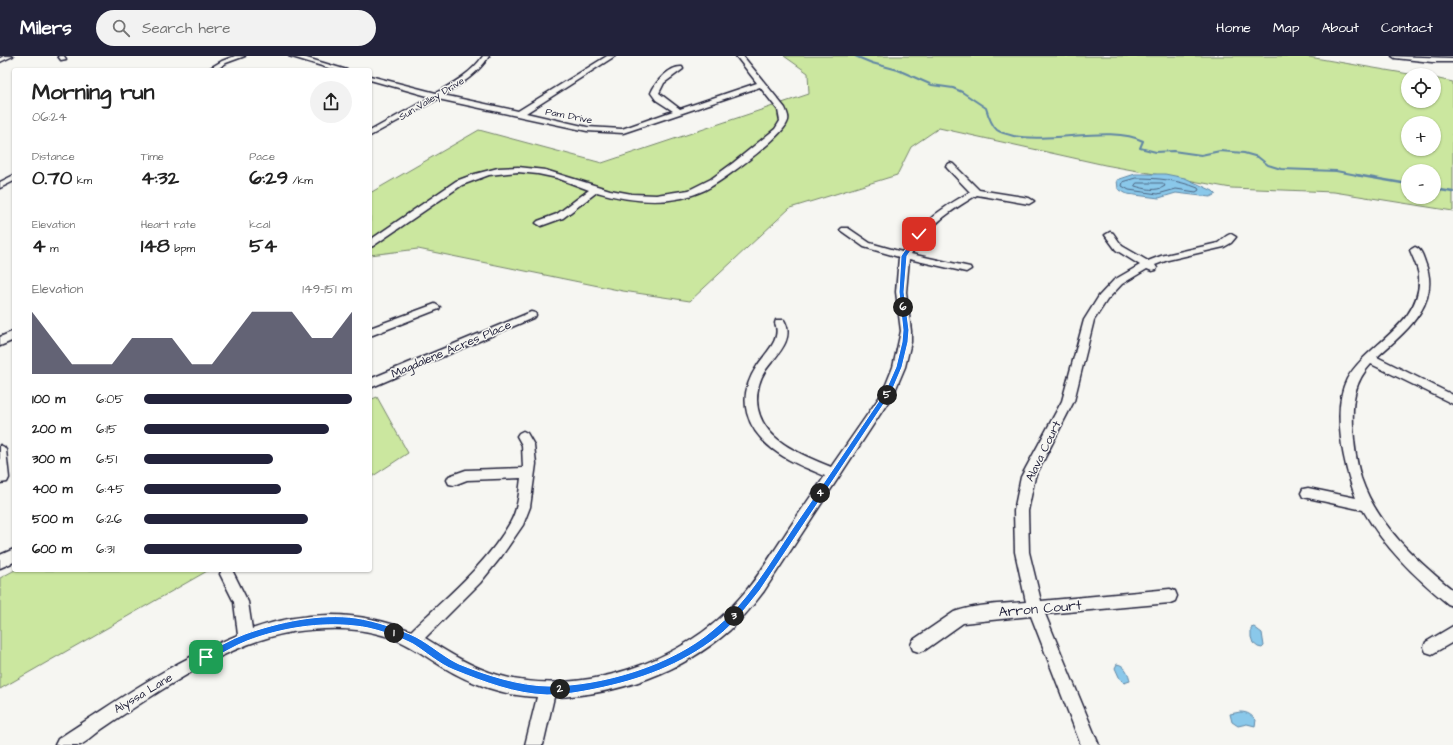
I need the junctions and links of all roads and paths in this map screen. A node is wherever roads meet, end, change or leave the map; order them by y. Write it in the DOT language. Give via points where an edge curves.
graph roads {
  1 [pos="10,56"];
  2 [pos="242,56"];
  3 [pos="292,56"];
  4 [pos="486,56"];
  5 [pos="612,56"];
  6 [pos="739,56"];
  7 [pos="1395,56"];
  8 [pos="0,60"];
  9 [pos="1453,60"];
  10 [pos="215,68"];
  11 [pos="336,68"];
  12 [pos="679,69"];
  13 [pos="372,79"];
  14 [pos="761,84"];
  15 [pos="436,96"];
  16 [pos="679,112"];
  17 [pos="519,114"];
  18 [pos="372,133"];
  19 [pos="950,166"];
  20 [pos="12,179"];
  21 [pos="0,185"];
  22 [pos="596,189"];
  23 [pos="976,192"];
  24 [pos="1029,201"];
  25 [pos="541,224"];
  26 [pos="844,230"];
  27 [pos="1110,236"];
  28 [pos="1231,237"];
  29 [pos="372,243"];
  30 [pos="1414,250"];
  31 [pos="904,256"];
  32 [pos="1152,268"];
  33 [pos="966,269"];
  34 [pos="435,307"];
  35 [pos="531,315"];
  36 [pos="780,323"];
  37 [pos="372,331"];
  38 [pos="12,336"];
  39 [pos="0,342"];
  40 [pos="1369,358"];
  41 [pos="372,383"];
  42 [pos="1453,400"];
  43 [pos="523,436"];
  44 [pos="0,450"];
  45 [pos="529,473"];
  46 [pos="833,474"];
  47 [pos="5,477"];
  48 [pos="454,480"];
  49 [pos="1308,493"];
  50 [pos="1365,505"];
  51 [pos="12,556"];
  52 [pos="0,562"];
  53 [pos="226,574"];
  54 [pos="1170,596"];
  55 [pos="1453,599"];
  56 [pos="1035,607"];
  57 [pos="1453,633"];
  58 [pos="246,638"];
  59 [pos="413,640"];
  60 [pos="919,646"];
  61 [pos="1432,647"];
  62 [pos="546,690"];
  63 [pos="71,743"];
  64 [pos="534,745"];
  65 [pos="1090,745"];
  1 -- 8 [label="street"];
  2 -- 10 [label="street"];
  3 -- 11 [label="street"];
  4 -- 15 [label="street, Sun Valley Drive" via="477,69"];
  5 -- 17 [label="street"];
  6 -- 14 [label="street"];
  7 -- 9 [label="street"];
  12 -- 16 [label="street" via="663,79 655,92 659,98"];
  13 -- 15 [label="street, Pam Drive"];
  14 -- 16 [label="street, Pam Drive"];
  14 -- 22 [label="street" via="785,117 785,121 778,131 704,187 681,195 652,198 623,196"];
  15 -- 17 [label="street, Pam Drive"];
  15 -- 18 [label="street, Sun Valley Drive"];
  16 -- 17 [label="street, Pam Drive" via="623,131 587,129"];
  19 -- 23 [label="street"];
  20 -- 21 [label="street"];
  22 -- 25 [label="street" via="560,216"];
  22 -- 29 [label="street" via="540,171 503,170 474,176 459,183"];
  23 -- 24 [label="street"];
  23 -- 31 [label="street, Alyssa Lane" via="932,221 919,234"];
  26 -- 31 [label="street" via="867,245"];
  27 -- 32 [label="street" via="1119,248"];
  28 -- 32 [label="street, Alava Court" via="1221,245 1165,258"];
  30 -- 40 [label="street" via="1425,277 1422,299 1408,324"];
  31 -- 33 [label="street"];
  31 -- 46 [label="street, Alyssa Lane" via="901,292 906,330 899,367 888,393"];
  32 -- 56 [label="street, Alava Court" via="1118,282 1092,314 1068,401 1028,477 1021,511 1022,552"];
  34 -- 37 [label="street"];
  35 -- 41 [label="street, Magdalene Acres Place"];
  36 -- 46 [label="street" via="782,336 758,372 753,385 750,404 753,417 762,432 775,445"];
  38 -- 39 [label="street"];
  40 -- 42 [label="street"];
  40 -- 50 [label="street" via="1353,380 1347,399 1348,455"];
  43 -- 45 [label="street" via="530,453"];
  44 -- 47 [label="street"];
  45 -- 48 [label="street" via="466,475"];
  45 -- 59 [label="street" via="523,507 516,525 507,538 475,578"];
  46 -- 62 [label="street, Alyssa Lane" via="758,588 715,634 688,653 655,669 602,684"];
  49 -- 50 [label="street"];
  50 -- 55 [label="street" via="1392,542 1423,574"];
  51 -- 52 [label="street"];
  53 -- 58 [label="street" via="240,602"];
  54 -- 56 [label="street, Arron Court"];
  56 -- 60 [label="street, Arron Court" via="959,617"];
  56 -- 65 [label="street, Alava Court"];
  57 -- 61 [label="street"];
  58 -- 59 [label="street, Alyssa Lane" via="293,624 343,621 376,626"];
  58 -- 63 [label="street, Alyssa Lane" via="157,684"];
  59 -- 62 [label="street, Alyssa Lane" via="454,666 500,683"];
  62 -- 64 [label="street"];
}
